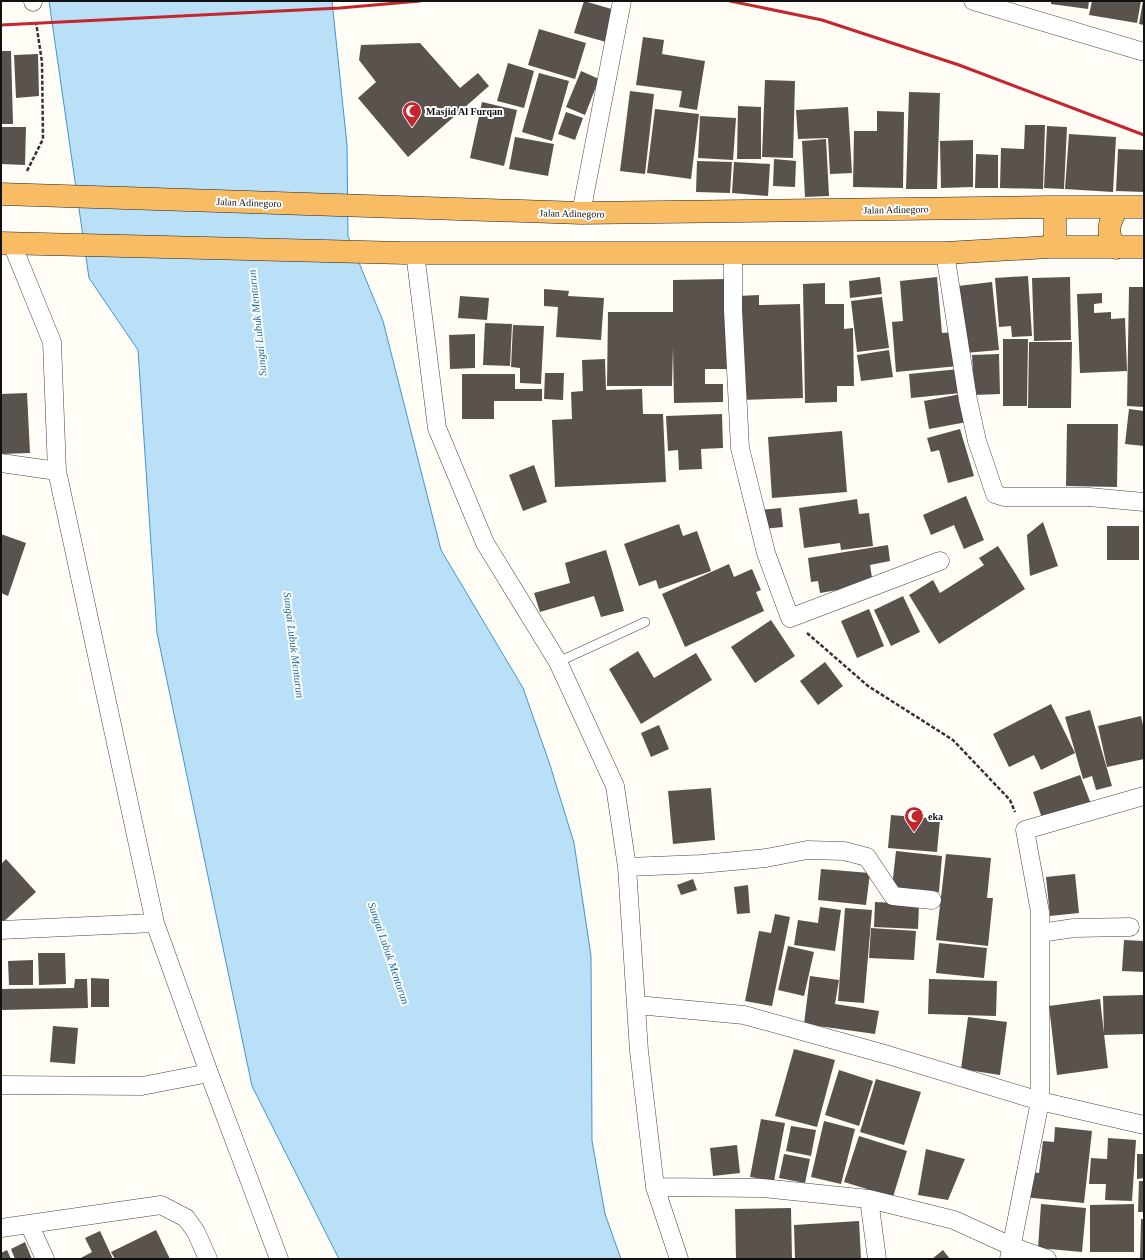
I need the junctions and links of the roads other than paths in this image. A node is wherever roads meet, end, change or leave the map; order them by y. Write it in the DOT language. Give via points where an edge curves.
graph roads {
  1 [pos="622,1"];
  2 [pos="973,1"];
  3 [pos="1144,52"];
  4 [pos="1,194"];
  5 [pos="1049,206"];
  6 [pos="1118,207"];
  7 [pos="1144,207"];
  8 [pos="581,213"];
  9 [pos="6,243"];
  10 [pos="1048,247"];
  11 [pos="1144,247"];
  12 [pos="1116,248"];
  13 [pos="409,253"];
  14 [pos="945,253"];
  15 [pos="733,254"];
  16 [pos="1,463"];
  17 [pos="57,471"];
  18 [pos="1144,502"];
  19 [pos="940,561"];
  20 [pos="645,622"];
  21 [pos="558,662"];
  22 [pos="1144,796"];
  23 [pos="627,866"];
  24 [pos="932,900"];
  25 [pos="155,923"];
  26 [pos="1130,927"];
  27 [pos="1,930"];
  28 [pos="1040,933"];
  29 [pos="637,1005"];
  30 [pos="209,1073"];
  31 [pos="1,1085"];
  32 [pos="1040,1101"];
  33 [pos="1144,1125"];
  34 [pos="655,1188"];
  35 [pos="869,1199"];
  36 [pos="29,1224"];
  37 [pos="1,1228"];
  38 [pos="1010,1252"];
  39 [pos="45,1259"];
  40 [pos="208,1259"];
  41 [pos="279,1259"];
  42 [pos="678,1259"];
  43 [pos="877,1259"];
  44 [pos="1047,1259"];
  1 -- 8 [label="street"];
  2 -- 3 [label="street"];
  4 -- 8 [label="highway, Jalan Adinegoro"];
  5 -- 6 [label="highway, Jalan Adinegoro"];
  5 -- 8 [label="highway, Jalan Adinegoro"];
  5 -- 10 [label="highway" via="1055,213 1055,238"];
  6 -- 7 [label="highway, Jalan Adinegoro"];
  6 -- 12 [label="highway" via="1109,229 1110,240"];
  9 -- 13 [label="highway"];
  9 -- 17 [label="street" via="52,342"];
  10 -- 12 [label="highway"];
  10 -- 14 [label="highway"];
  11 -- 12 [label="highway"];
  13 -- 15 [label="highway"];
  13 -- 21 [label="street" via="436,428 485,543"];
  14 -- 15 [label="highway"];
  14 -- 18 [label="street" via="968,400 977,441 995,494 1004,498 1089,497"];
  15 -- 19 [label="street" via="732,310 740,448 766,553 790,618"];
  16 -- 17 [label="street"];
  17 -- 25 [label="street"];
  20 -- 21 [label="lane"];
  21 -- 23 [label="street" via="615,786"];
  22 -- 28 [label="street" via="1025,830 1040,912"];
  23 -- 24 [label="street" via="702,864 766,858 807,850 844,851 867,857 893,896"];
  23 -- 29 [label="street"];
  25 -- 27 [label="street"];
  25 -- 30 [label="street"];
  26 -- 28 [label="street" via="1074,928"];
  28 -- 32 [label="street"];
  29 -- 32 [label="street" via="744,1014 888,1054"];
  29 -- 34 [label="street" via="639,1051"];
  30 -- 31 [label="street" via="142,1086"];
  30 -- 41 [label="street"];
  32 -- 33 [label="street"];
  32 -- 38 [label="street"];
  34 -- 35 [label="street" via="762,1188"];
  34 -- 42 [label="street"];
  35 -- 38 [label="street" via="954,1220"];
  35 -- 43 [label="street"];
  36 -- 37 [label="street"];
  36 -- 39 [label="street"];
  36 -- 40 [label="street" via="161,1205 186,1218 196,1232"];
  38 -- 44 [label="street"];
}
